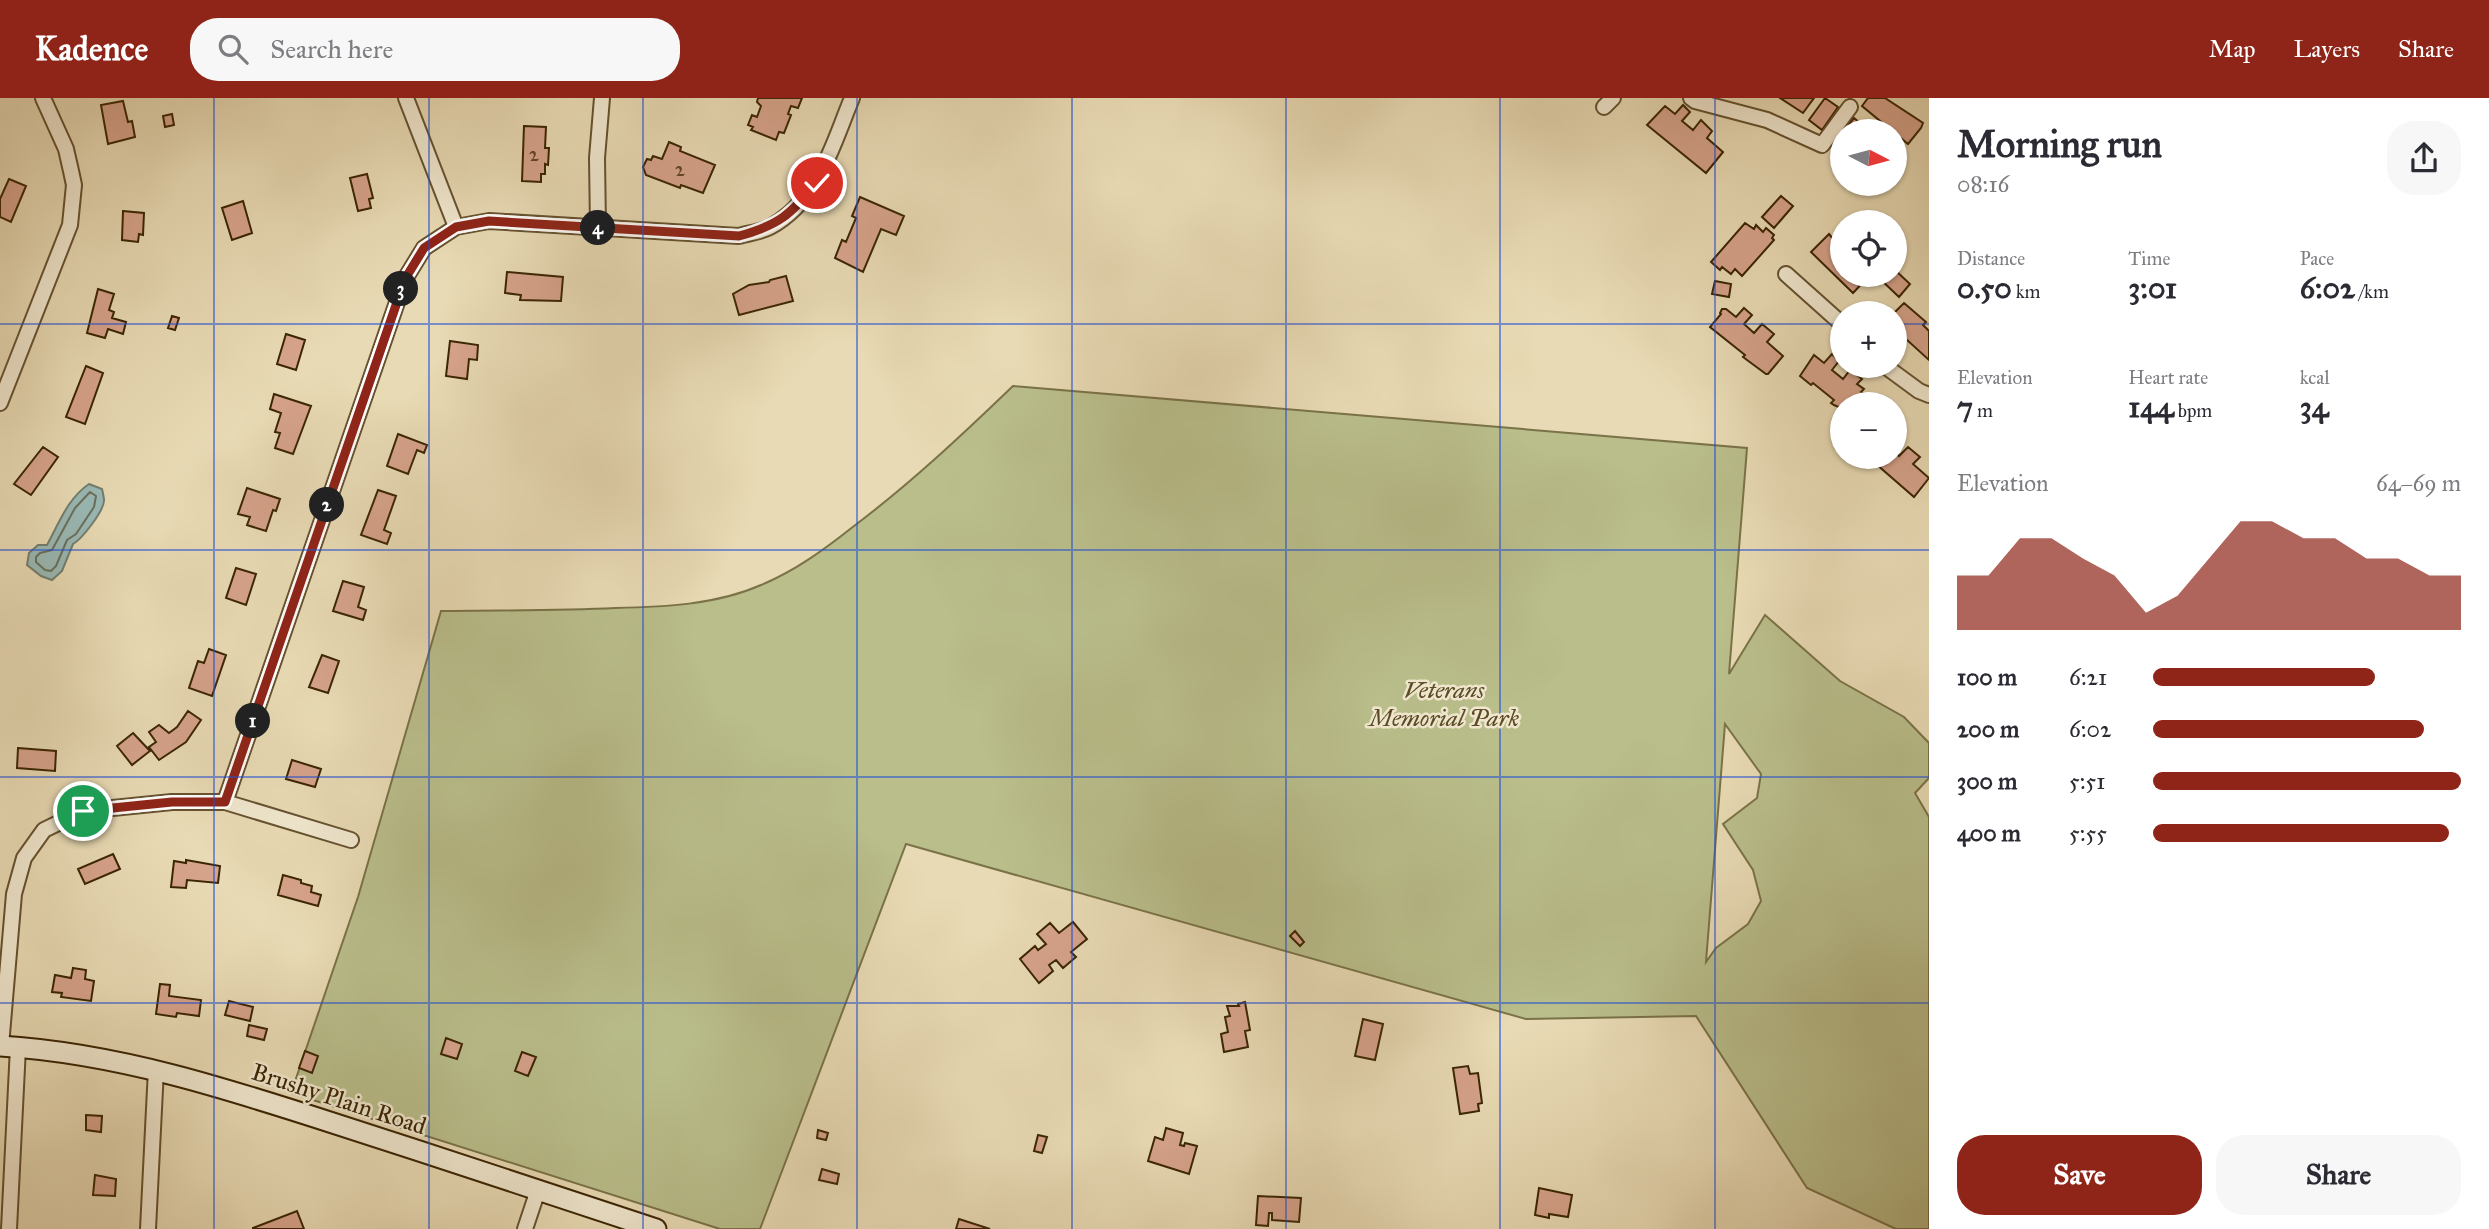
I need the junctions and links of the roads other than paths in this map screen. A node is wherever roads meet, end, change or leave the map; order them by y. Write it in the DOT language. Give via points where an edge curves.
graph roads {
  1 [pos="43,98"];
  2 [pos="406,98"];
  3 [pos="603,98"];
  4 [pos="852,98"];
  5 [pos="1691,98"];
  6 [pos="1850,107"];
  7 [pos="456,227"];
  8 [pos="598,228"];
  9 [pos="1786,274"];
  10 [pos="1830,313"];
  11 [pos="1901,378"];
  12 [pos="1929,395"];
  13 [pos="0,403"];
  14 [pos="225,802"];
  15 [pos="351,840"];
  16 [pos="6,1046"];
  17 [pos="156,1069"];
  18 [pos="538,1190"];
  19 [pos="9,1229"];
  20 [pos="148,1229"];
  21 [pos="525,1229"];
  22 [pos="656,1229"];
  1 -- 13 [label="street" via="69,160 74,185 70,225"];
  2 -- 7 [label="street"];
  3 -- 8 [label="street" via="597,158"];
  4 -- 8 [label="street" via="817,183 796,208 769,228 739,236"];
  5 -- 6 [label="street" via="1767,120 1822,145"];
  7 -- 8 [label="street" via="489,221"];
  7 -- 14 [label="street" via="424,248 405,279"];
  9 -- 10 [label="street"];
  11 -- 12 [label="street"];
  14 -- 15 [label="street"];
  14 -- 16 [label="street" via="83,811 44,830 24,858 14,894"];
  16 -- 17 [label="main road, Brushy Plain Road"];
  16 -- 19 [label="street"];
  17 -- 18 [label="main road, Brushy Plain Road"];
  17 -- 20 [label="street"];
  18 -- 21 [label="street"];
  18 -- 22 [label="main road, Brushy Plain Road"];
}
